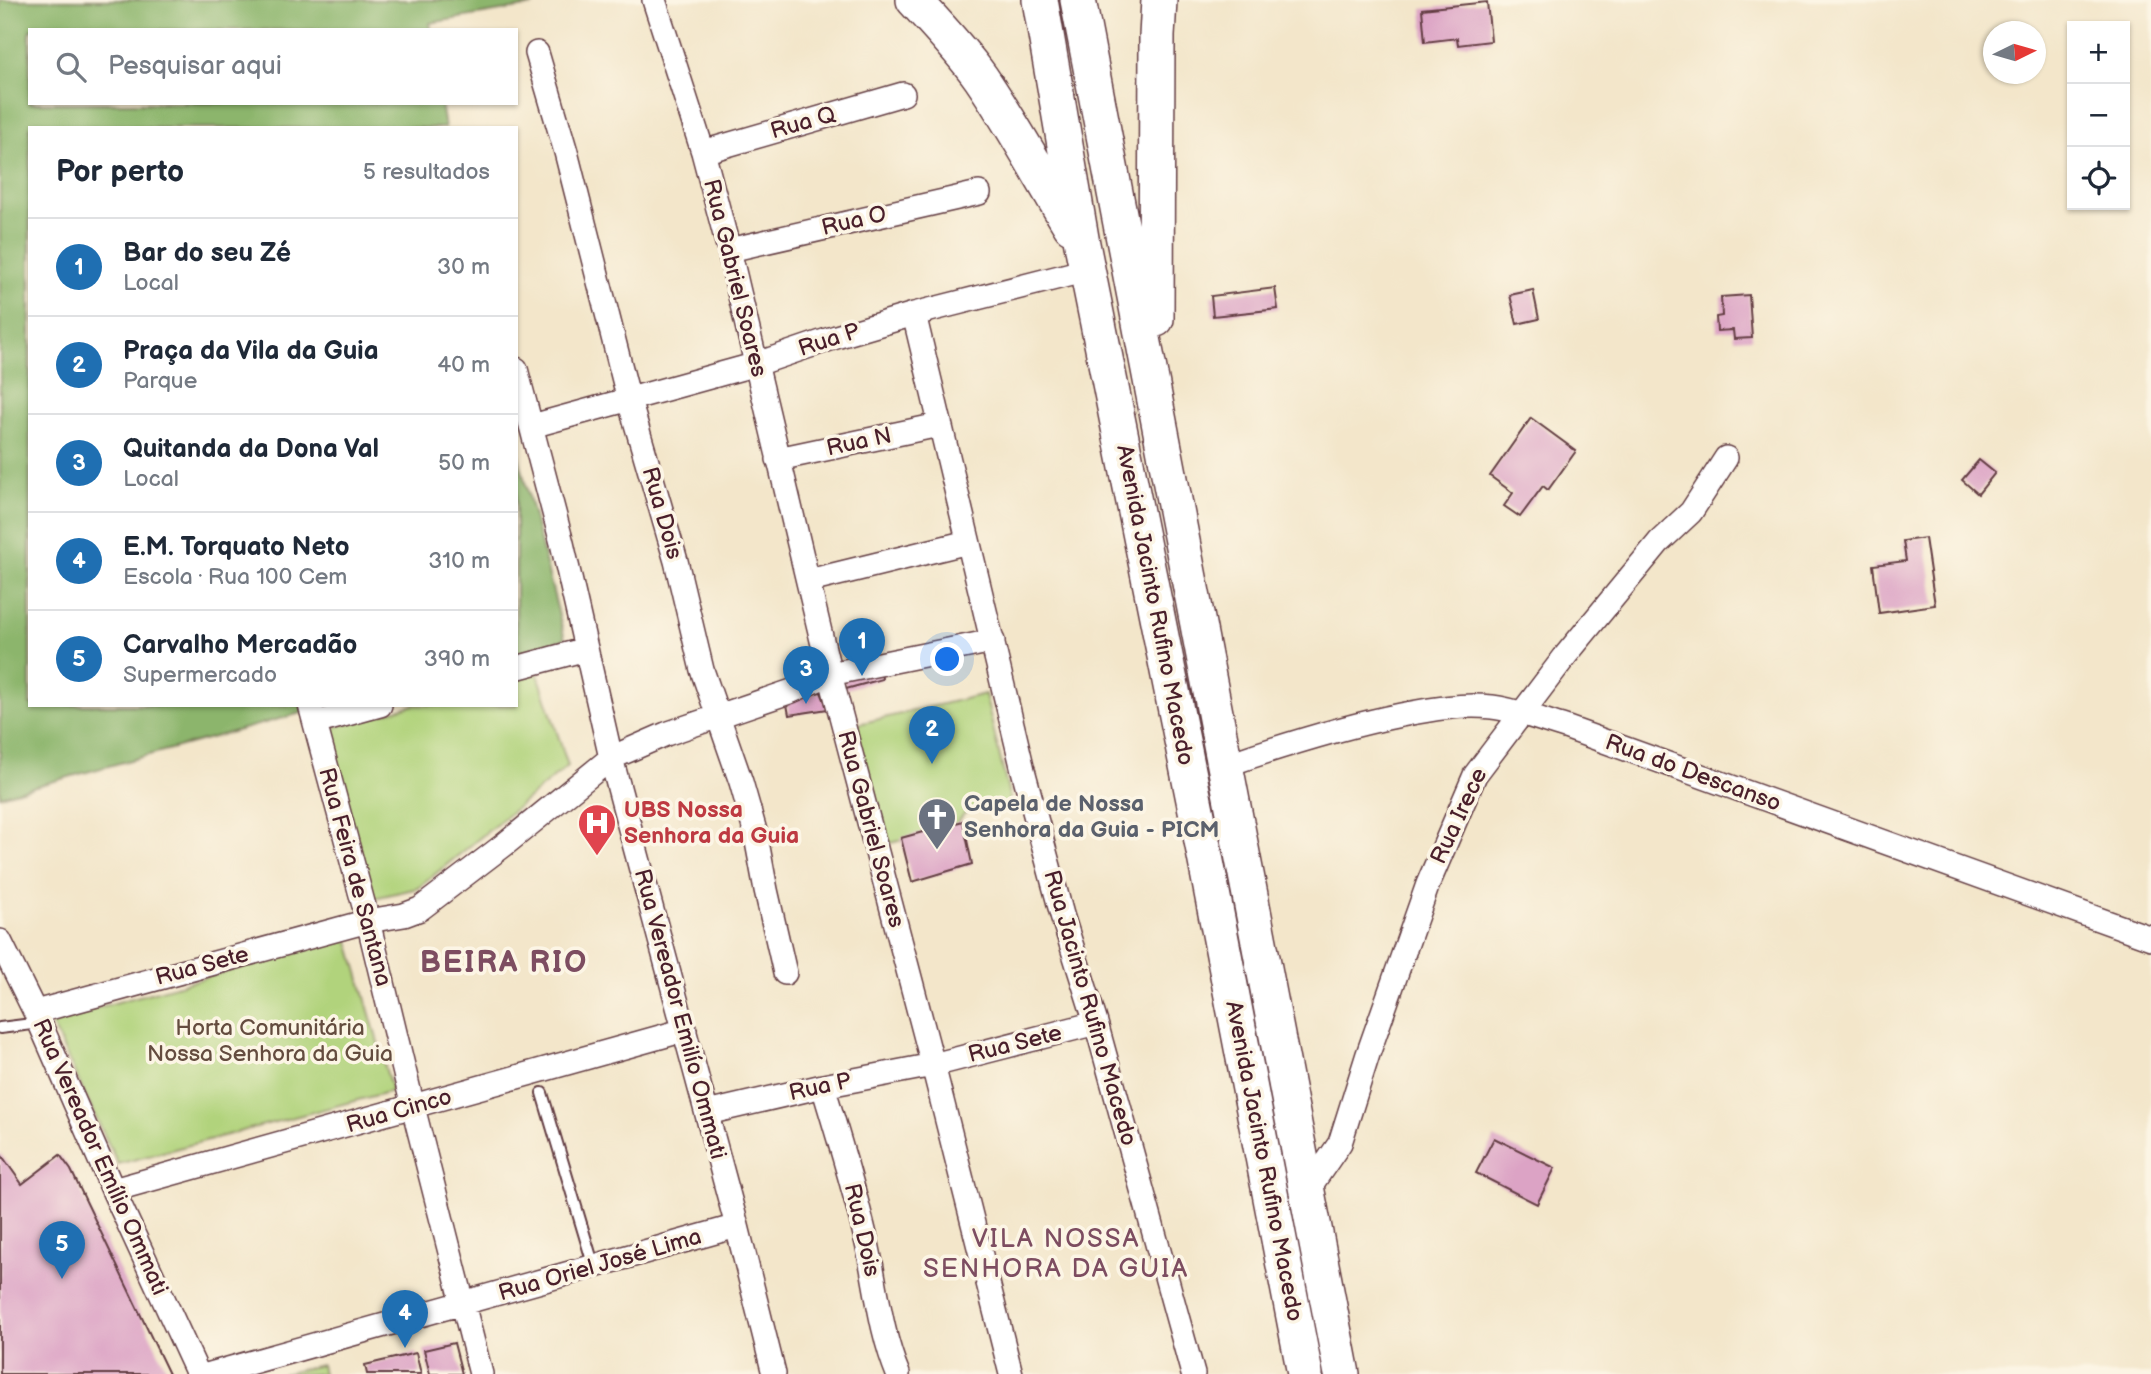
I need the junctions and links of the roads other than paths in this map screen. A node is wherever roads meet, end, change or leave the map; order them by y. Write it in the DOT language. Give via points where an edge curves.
graph roads {
  1 [pos="654,0"];
  2 [pos="914,0"];
  3 [pos="1040,0"];
  4 [pos="1078,0"];
  5 [pos="1159,0"];
  6 [pos="537,53"];
  7 [pos="903,94"];
  8 [pos="703,152"];
  9 [pos="979,193"];
  10 [pos="729,250"];
  11 [pos="1085,257"];
  12 [pos="914,314"];
  13 [pos="757,364"];
  14 [pos="518,376"];
  15 [pos="1155,396"];
  16 [pos="629,400"];
  17 [pos="939,425"];
  18 [pos="532,426"];
  19 [pos="1726,458"];
  20 [pos="778,459"];
  21 [pos="968,542"];
  22 [pos="809,581"];
  23 [pos="1151,585"];
  24 [pos="993,641"];
  25 [pos="586,649"];
  26 [pos="518,667"];
  27 [pos="830,674"];
  28 [pos="1209,680"];
  29 [pos="365,707"];
  30 [pos="312,714"];
  31 [pos="1522,714"];
  32 [pos="717,716"];
  33 [pos="611,758"];
  34 [pos="1226,765"];
  35 [pos="1197,815"];
  36 [pos="1255,919"];
  37 [pos="368,921"];
  38 [pos="2151,938"];
  39 [pos="0,941"];
  40 [pos="785,973"];
  41 [pos="38,1017"];
  42 [pos="1096,1023"];
  43 [pos="0,1028"];
  44 [pos="685,1030"];
  45 [pos="933,1065"];
  46 [pos="823,1086"];
  47 [pos="542,1093"];
  48 [pos="413,1107"];
  49 [pos="707,1112"];
  50 [pos="113,1191"];
  51 [pos="1307,1191"];
  52 [pos="737,1226"];
  53 [pos="594,1267"];
  54 [pos="463,1305"];
  55 [pos="198,1374"];
  56 [pos="211,1374"];
  57 [pos="481,1374"];
  58 [pos="774,1374"];
  59 [pos="898,1374"];
  60 [pos="1011,1374"];
  61 [pos="1193,1374"];
  62 [pos="1305,1374"];
  63 [pos="1342,1374"];
  1 -- 8 [label="street, Rua Gabriel Soares"];
  2 -- 11 [label="main road" via="979,75 1007,117"];
  3 -- 11 [label="main road, Avenida Jacinto Rufino Macedo"];
  4 -- 15 [label="main road, Avenida Jacinto Rufino Macedo"];
  5 -- 15 [label="main road"];
  6 -- 16 [label="street, Rua Dois"];
  7 -- 8 [label="street, Rua Q"];
  8 -- 10 [label="street, Rua Gabriel Soares"];
  9 -- 10 [label="street, Rua O"];
  10 -- 13 [label="street, Rua Gabriel Soares"];
  11 -- 12 [label="street, Rua P"];
  11 -- 23 [label="main road, Avenida Jacinto Rufino Macedo"];
  12 -- 13 [label="street, Rua P"];
  12 -- 17 [label="street, Rua Jacinto Rufino Macedo"];
  13 -- 16 [label="street, Rua P"];
  13 -- 20 [label="street, Rua Gabriel Soares"];
  14 -- 18 [label="street, Rua Vereador Emilío Ommati"];
  15 -- 28 [label="main road, Avenida Jacinto Rufino Macedo"];
  16 -- 18 [label="street, Rua P"];
  16 -- 32 [label="street, Rua Dois"];
  17 -- 20 [label="street, Rua N"];
  17 -- 21 [label="street, Rua Jacinto Rufino Macedo"];
  18 -- 25 [label="street, Rua Vereador Emilío Ommati"];
  19 -- 31 [label="street, Rua Irece" via="1691,512 1659,542"];
  20 -- 22 [label="street, Rua Gabriel Soares"];
  21 -- 22 [label="street"];
  21 -- 24 [label="street, Rua Jacinto Rufino Macedo"];
  22 -- 27 [label="street, Rua Gabriel Soares"];
  23 -- 28 [label="main road" via="1159,561 1169,558 1183,615"];
  23 -- 35 [label="main road, Avenida Jacinto Rufino Macedo"];
  24 -- 27 [label="street"];
  24 -- 42 [label="street, Rua Jacinto Rufino Macedo" via="1045,852"];
  25 -- 26 [label="street"];
  25 -- 33 [label="street, Rua Vereador Emilío Ommati"];
  27 -- 32 [label="street"];
  27 -- 45 [label="street, Rua Gabriel Soares"];
  28 -- 34 [label="main road, Avenida Jacinto Rufino Macedo"];
  29 -- 30 [label="street"];
  30 -- 37 [label="street, Rua Feira de Santana"];
  31 -- 34 [label="street, Rua do Descanso" via="1491,707 1429,710 1358,724"];
  31 -- 38 [label="street, Rua do Descanso"];
  31 -- 51 [label="street, Rua Irece" via="1475,775 1462,801 1428,884 1340,1143"];
  32 -- 33 [label="street"];
  32 -- 40 [label="street, Rua Dois" via="755,831"];
  33 -- 37 [label="street" via="420,909"];
  33 -- 44 [label="street, Rua Vereador Emilío Ommati"];
  34 -- 36 [label="main road, Avenida Jacinto Rufino Macedo"];
  35 -- 36 [label="main road" via="1233,940 1245,941"];
  35 -- 62 [label="main road, Avenida Jacinto Rufino Macedo"];
  36 -- 51 [label="main road, Avenida Jacinto Rufino Macedo"];
  37 -- 41 [label="street, Rua Sete"];
  37 -- 48 [label="street, Rua Feira de Santana"];
  39 -- 41 [label="street, Rua Vereador Emílio Ommati"];
  41 -- 43 [label="lane"];
  41 -- 50 [label="street, Rua Vereador Emílio Ommati"];
  42 -- 45 [label="street, Rua Sete"];
  42 -- 61 [label="street, Rua Jacinto Rufino Macedo"];
  44 -- 48 [label="street, Rua Cinco"];
  44 -- 49 [label="street, Rua Vereador Emilío Ommati"];
  45 -- 46 [label="street, Rua P"];
  45 -- 60 [label="street, Rua Gabriel Soares"];
  46 -- 49 [label="street, Rua P"];
  46 -- 59 [label="street, Rua Dois" via="852,1182 883,1327"];
  47 -- 53 [label="lane"];
  48 -- 50 [label="street, Rua Cinco"];
  48 -- 54 [label="street, Rua Feira de Santana"];
  49 -- 52 [label="street, Rua Vereador Emilío Ommati"];
  50 -- 55 [label="street, Rua Vereador Emílio Ommati"];
  51 -- 63 [label="main road, Avenida Jacinto Rufino Macedo"];
  52 -- 53 [label="street, Rua Oriel José Lima"];
  52 -- 58 [label="street, Rua Vereador Emilío Ommati"];
  53 -- 54 [label="street, Rua Oriel José Lima"];
  54 -- 56 [label="street, Rua Oriel José Lima"];
  54 -- 57 [label="street, Rua Feira de Santana"];
}
